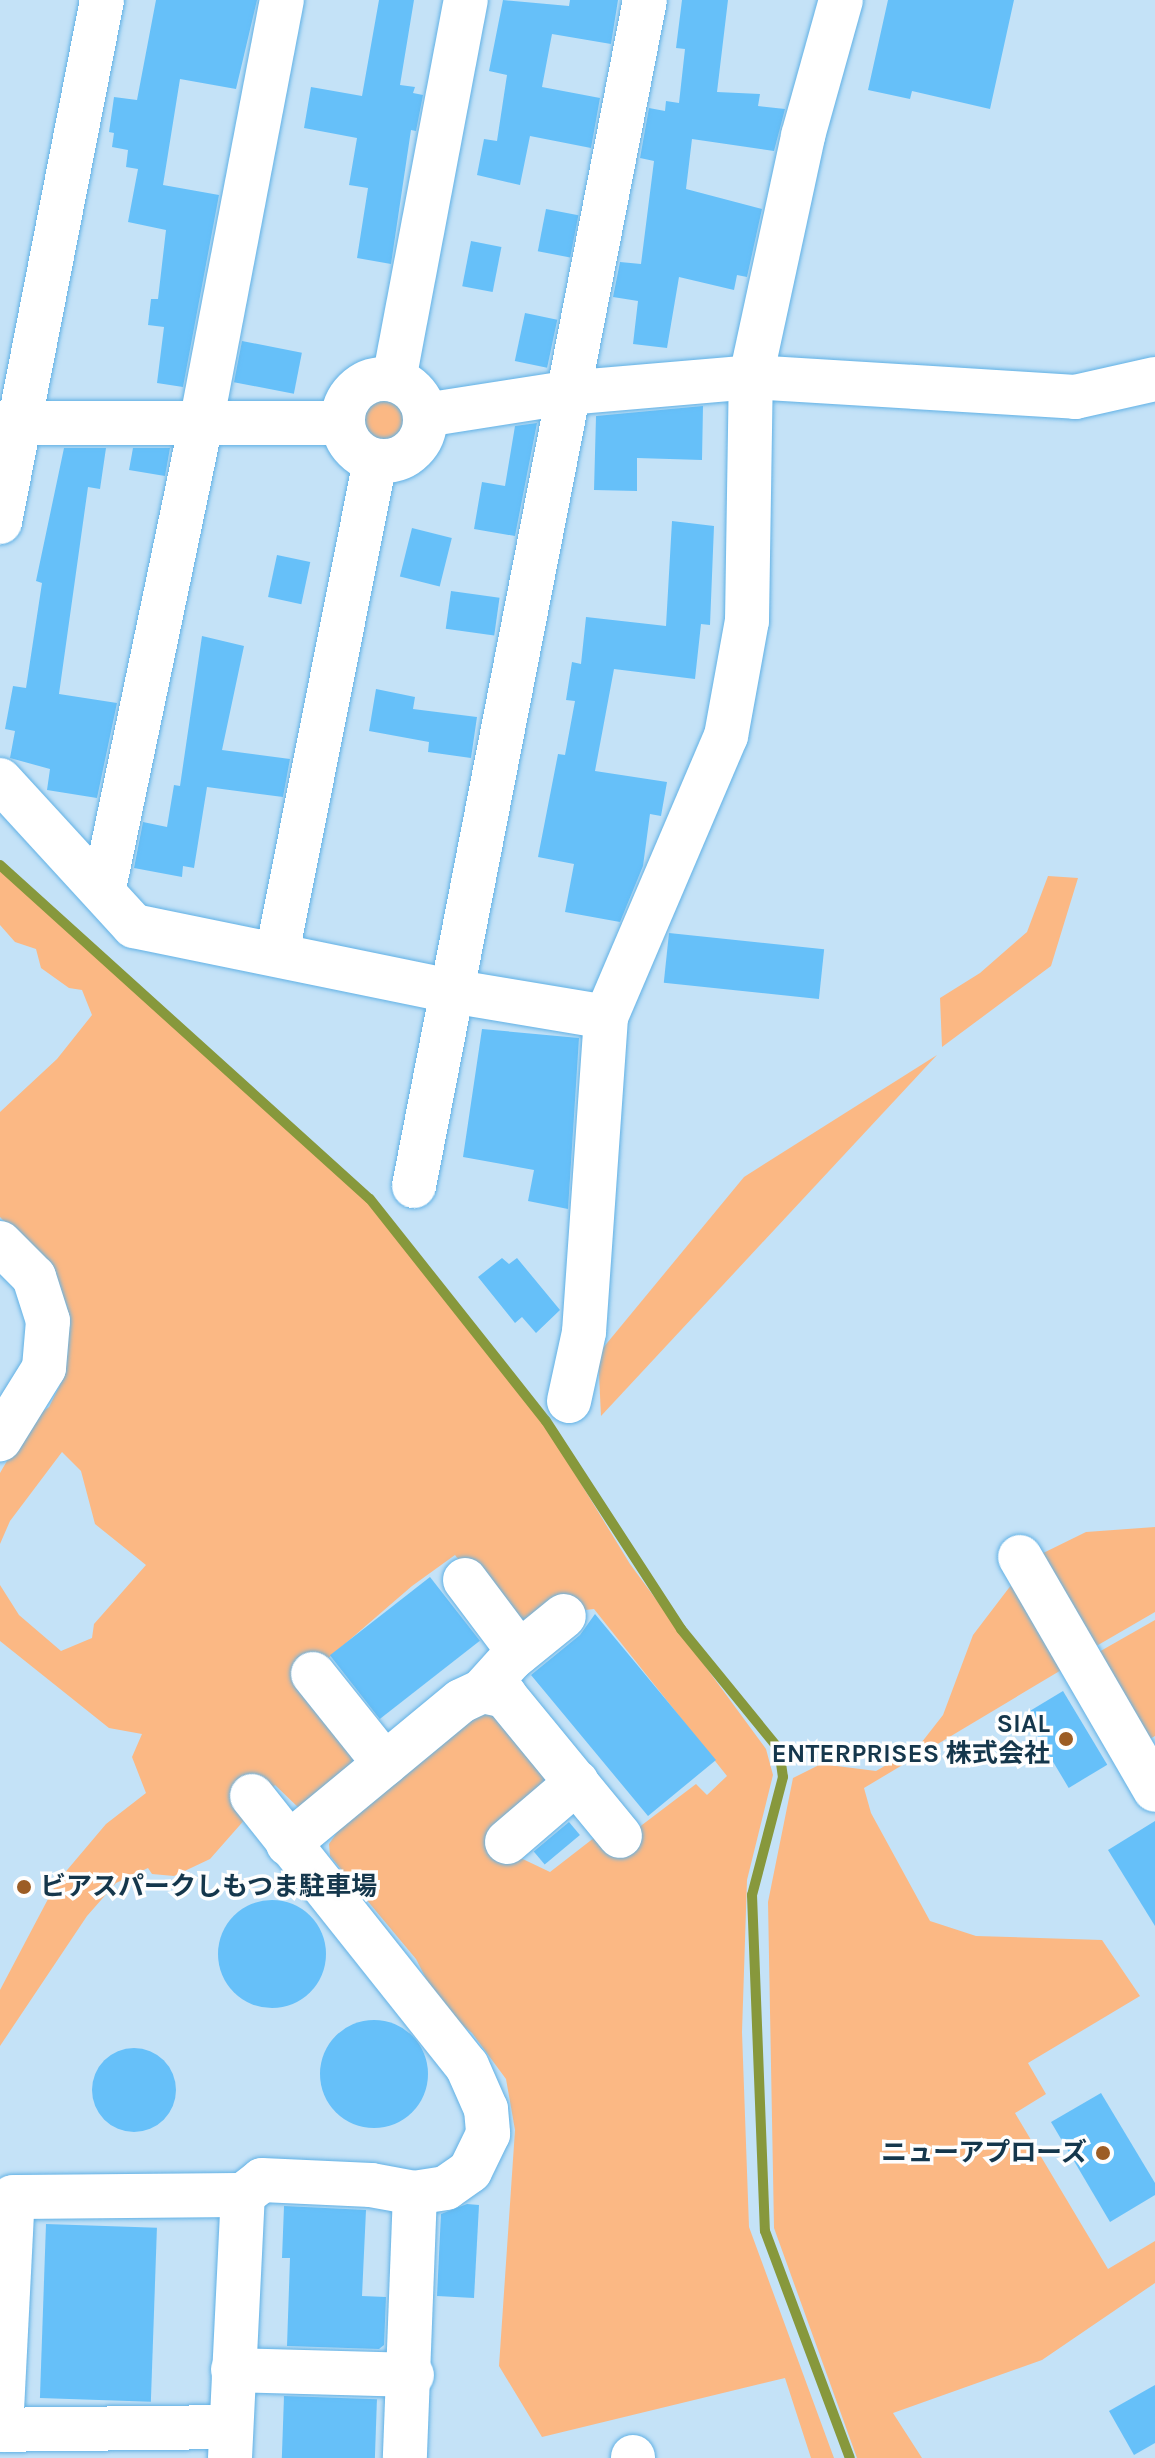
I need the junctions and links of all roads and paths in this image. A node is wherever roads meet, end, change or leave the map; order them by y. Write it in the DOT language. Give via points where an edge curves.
graph roads {
  1 [pos="102,0"];
  2 [pos="282,0"];
  3 [pos="466,0"];
  4 [pos="645,0"];
  5 [pos="841,0"];
  6 [pos="751,377"];
  7 [pos="1155,379"];
  8 [pos="394,380"];
  9 [pos="566,393"];
  10 [pos="425,415"];
  11 [pos="9,423"];
  12 [pos="342,423"];
  13 [pos="201,424"];
  14 [pos="375,461"];
  15 [pos="0,522"];
  16 [pos="0,780"];
  17 [pos="104,888"];
  18 [pos="277,954"];
  19 [pos="451,991"];
  20 [pos="606,1017"];
  21 [pos="414,1186"];
  22 [pos="0,1243"];
  23 [pos="569,1401"];
  24 [pos="0,1439"];
  25 [pos="1020,1557"];
  26 [pos="465,1580"];
  27 [pos="564,1616"];
  28 [pos="519,1652"];
  29 [pos="313,1674"];
  30 [pos="482,1691"];
  31 [pos="385,1764"];
  32 [pos="577,1782"];
  33 [pos="1155,1790"];
  34 [pos="252,1796"];
  35 [pos="620,1836"];
  36 [pos="507,1842"];
  37 [pos="288,1844"];
  38 [pos="415,2193"];
  39 [pos="243,2195"];
  40 [pos="233,2370"];
  41 [pos="412,2375"];
  42 [pos="230,2442"];
  43 [pos="405,2458"];
  1 -- 11 [label="street"];
  2 -- 13 [label="street"];
  3 -- 8 [label="street"];
  4 -- 9 [label="street"];
  5 -- 6 [label="street" via="803,136"];
  6 -- 7 [label="street" via="1075,397"];
  6 -- 9 [label="street"];
  6 -- 20 [label="street" via="747,621 726,736"];
  8 -- 10 [label="street" via="415,393"];
  8 -- 12 [label="street" via="381,378 357,388 348,398"];
  9 -- 10 [label="street"];
  9 -- 19 [label="street"];
  10 -- 14 [label="street" via="420,441 412,451 401,459"];
  11 -- 13 [label="street"];
  11 -- 15 [label="street"];
  12 -- 13 [label="street"];
  12 -- 14 [label="street" via="352,448"];
  13 -- 17 [label="street"];
  14 -- 18 [label="street"];
  16 -- 17 [label="street"];
  17 -- 18 [label="street" via="134,926"];
  18 -- 19 [label="street"];
  19 -- 20 [label="street"];
  19 -- 21 [label="street"];
  20 -- 23 [label="street" via="584,1332"];
  22 -- 24 [label="street" via="34,1277 48,1321 44,1368"];
  25 -- 33 [label="street"];
  26 -- 28 [label="street"];
  27 -- 28 [label="street"];
  28 -- 30 [label="street"];
  29 -- 31 [label="street"];
  30 -- 31 [label="street" via="461,1701"];
  30 -- 32 [label="street" via="505,1696"];
  31 -- 37 [label="street"];
  32 -- 35 [label="street"];
  32 -- 36 [label="street"];
  34 -- 37 [label="street"];
  37 -- 38 [label="street" via="467,2066 486,2109 488,2134 470,2171 446,2188"];
  38 -- 39 [label="street" via="371,2185 262,2180"];
  38 -- 41 [label="street"];
  39 -- 40 [label="street"];
  39 -- 42 [label="street" via="13,2197 12,2212 1,2430"];
  40 -- 41 [label="street"];
  40 -- 42 [label="street"];
  41 -- 43 [label="street"];
}
